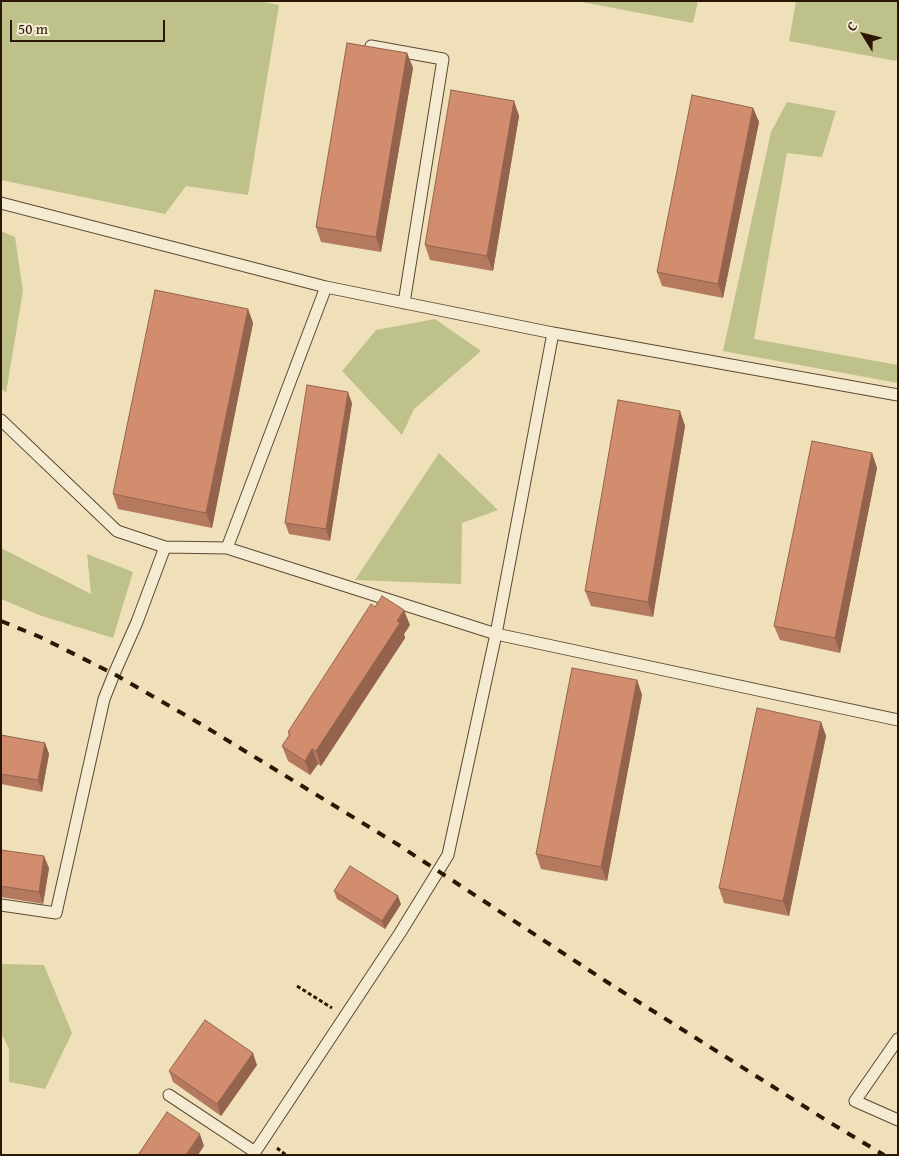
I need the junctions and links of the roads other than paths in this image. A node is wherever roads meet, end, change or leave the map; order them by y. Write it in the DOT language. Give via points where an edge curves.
graph roads {
  1 [pos="371,46"];
  2 [pos="1,203"];
  3 [pos="326,287"];
  4 [pos="404,303"];
  5 [pos="554,333"];
  6 [pos="898,395"];
  7 [pos="1,420"];
  8 [pos="165,547"];
  9 [pos="227,548"];
  10 [pos="496,634"];
  11 [pos="898,720"];
  12 [pos="1,905"];
  13 [pos="898,1039"];
  14 [pos="169,1095"];
  15 [pos="898,1120"];
  16 [pos="254,1153"];
  1 -- 4 [label="lane" via="443,59"];
  2 -- 3 [label="lane"];
  3 -- 4 [label="lane"];
  3 -- 9 [label="lane"];
  4 -- 5 [label="lane"];
  5 -- 6 [label="lane"];
  5 -- 10 [label="lane"];
  7 -- 8 [label="lane" via="117,531"];
  8 -- 9 [label="lane"];
  8 -- 12 [label="lane" via="104,699 56,913"];
  9 -- 10 [label="lane"];
  10 -- 11 [label="lane"];
  10 -- 16 [label="lane" via="448,855"];
  13 -- 15 [label="lane" via="855,1101"];
  14 -- 16 [label="lane"];
}
